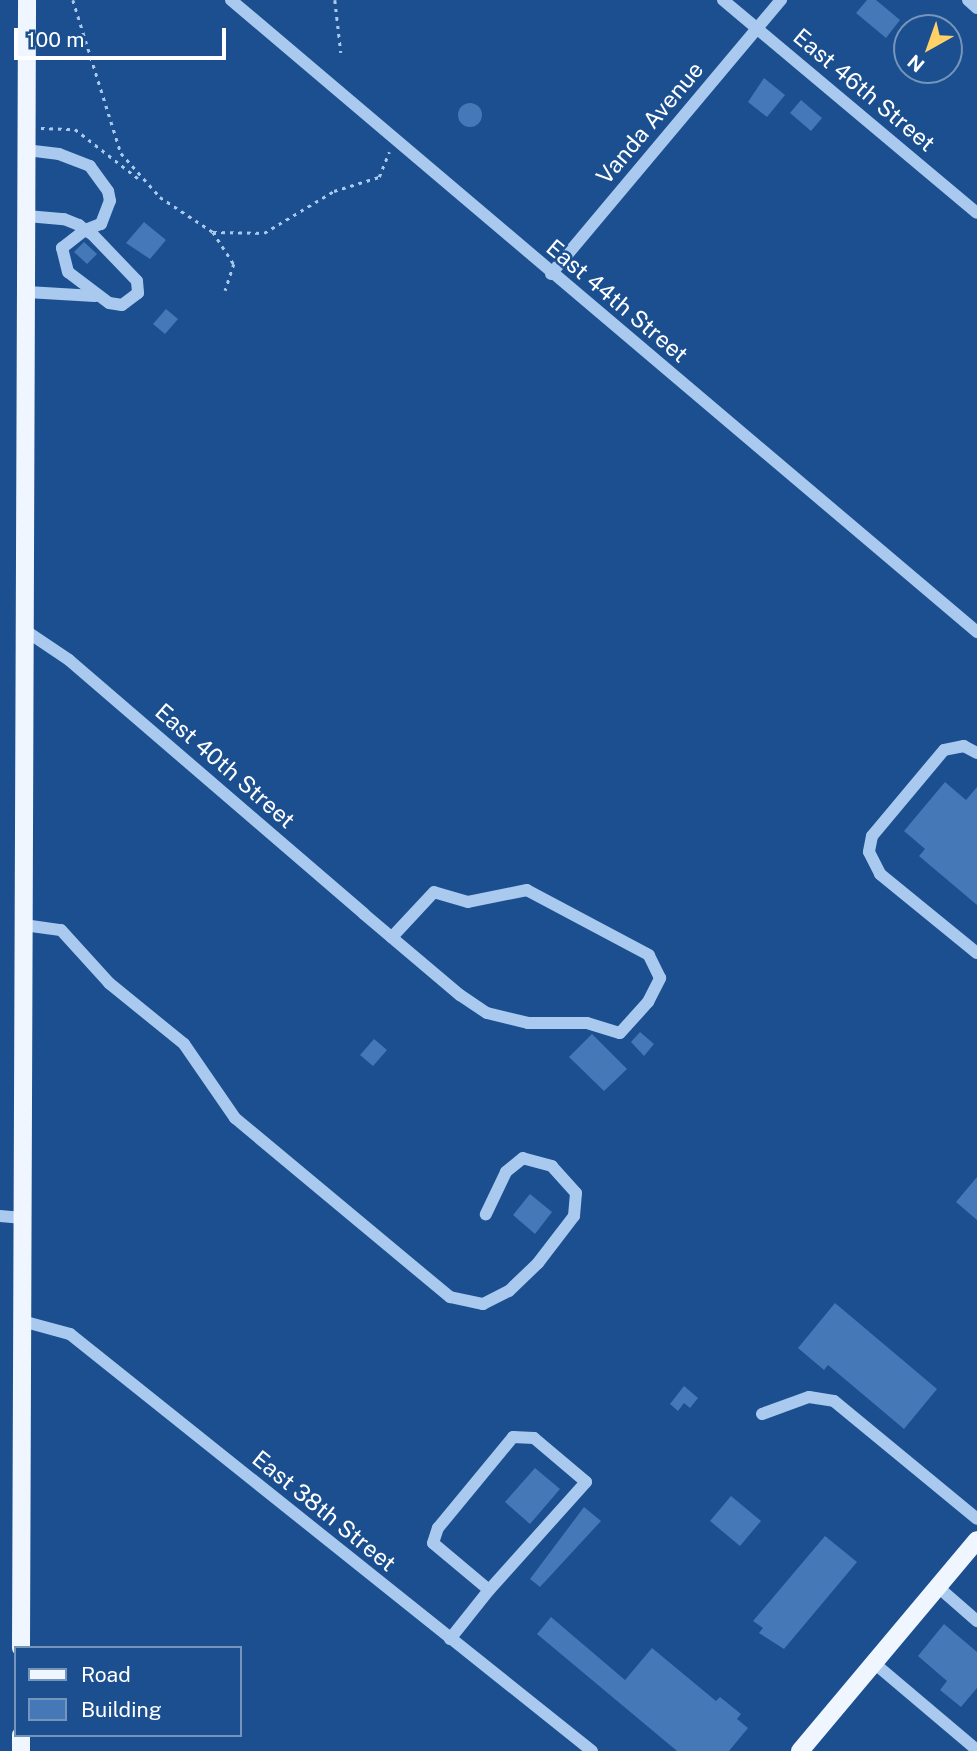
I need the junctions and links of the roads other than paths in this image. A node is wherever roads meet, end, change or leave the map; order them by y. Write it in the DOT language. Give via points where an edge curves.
graph roads {
  1 [pos="27,0"];
  2 [pos="231,0"];
  3 [pos="723,0"];
  4 [pos="782,0"];
  5 [pos="968,0"];
  6 [pos="977,8"];
  7 [pos="757,28"];
  8 [pos="27,150"];
  9 [pos="977,214"];
  10 [pos="27,216"];
  11 [pos="85,230"];
  12 [pos="551,274"];
  13 [pos="27,292"];
  14 [pos="95,296"];
  15 [pos="26,631"];
  16 [pos="977,632"];
  17 [pos="977,753"];
  18 [pos="24,925"];
  19 [pos="392,937"];
  20 [pos="977,953"];
  21 [pos="486,1214"];
  22 [pos="0,1216"];
  23 [pos="23,1218"];
  24 [pos="22,1321"];
  25 [pos="762,1414"];
  26 [pos="977,1519"];
  27 [pos="977,1540"];
  28 [pos="938,1587"];
  29 [pos="489,1590"];
  30 [pos="977,1621"];
  31 [pos="450,1639"];
  32 [pos="21,1646"];
  33 [pos="874,1663"];
  34 [pos="977,1750"];
  35 [pos="592,1751"];
  36 [pos="800,1751"];
  1 -- 8 [label="main road"];
  2 -- 12 [label="street, East 44th Street"];
  3 -- 7 [label="street, East 46th Street"];
  4 -- 7 [label="street, Vanda Avenue"];
  5 -- 6 [label="street"];
  7 -- 9 [label="street, East 46th Street"];
  7 -- 12 [label="street, Vanda Avenue"];
  8 -- 10 [label="main road"];
  8 -- 11 [label="street" via="78,161 101,177 110,201 101,224"];
  10 -- 11 [label="street" via="64,219"];
  10 -- 13 [label="main road"];
  11 -- 14 [label="street" via="62,248 62,258 68,272"];
  11 -- 14 [label="street" via="140,286 132,300 122,305"];
  12 -- 16 [label="street, East 44th Street"];
  13 -- 14 [label="street"];
  13 -- 15 [label="main road"];
  15 -- 18 [label="main road"];
  15 -- 19 [label="street, East 40th Street" via="69,660"];
  17 -- 20 [label="street" via="964,746 944,750 872,836 869,852 880,874"];
  18 -- 21 [label="street" via="61,930 109,983 184,1045 235,1118 450,1297 483,1304 516,1286 574,1216 576,1193 552,1166 523,1158 506,1172"];
  18 -- 23 [label="main road"];
  19 -- 19 [label="street, East 40th Street" via="434,892 468,902 527,890 649,955 660,978 648,1002 620,1033 582,1022 506,1020 474,1005"];
  22 -- 23 [label="street"];
  23 -- 24 [label="main road"];
  24 -- 31 [label="street, East 38th Street" via="70,1334"];
  24 -- 32 [label="main road"];
  25 -- 26 [label="street" via="809,1397 834,1401"];
  27 -- 28 [label="main road"];
  28 -- 30 [label="street"];
  28 -- 33 [label="main road"];
  29 -- 29 [label="street" via="433,1543 438,1528 513,1437 534,1438 586,1482"];
  29 -- 31 [label="street"];
  31 -- 35 [label="street, East 38th Street"];
  33 -- 34 [label="street"];
  33 -- 36 [label="main road"];
}
